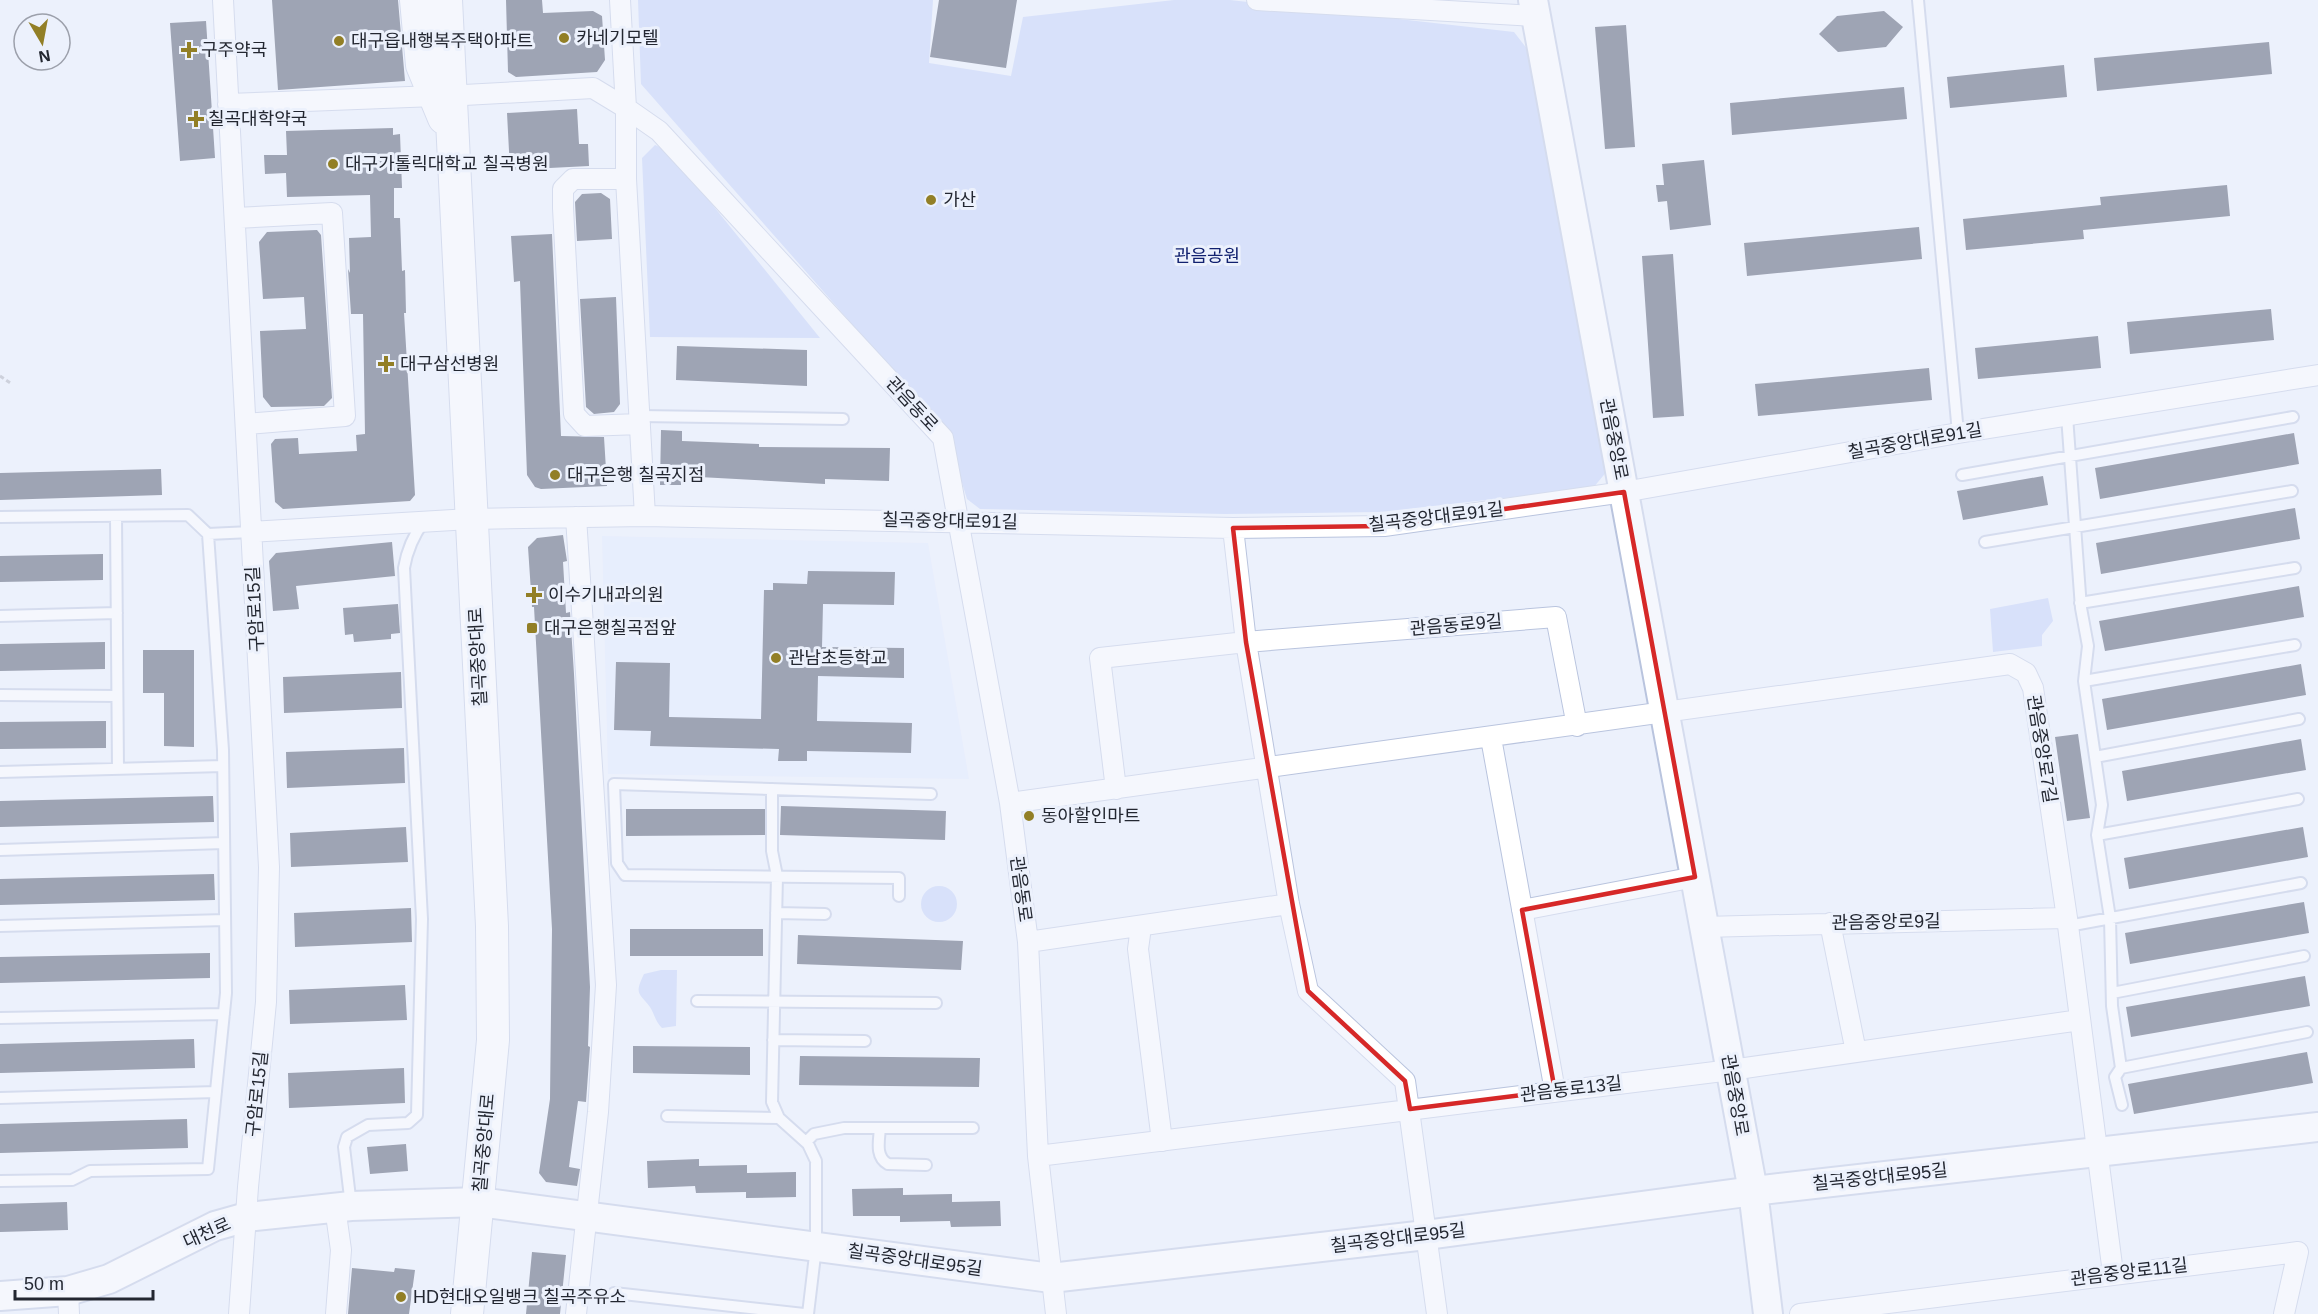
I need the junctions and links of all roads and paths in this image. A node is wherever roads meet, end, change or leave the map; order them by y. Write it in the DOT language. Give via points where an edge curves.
graph roads {
  1 [pos="223,0"];
  2 [pos="416,0"];
  3 [pos="446,0"];
  4 [pos="468,0"];
  5 [pos="620,0"];
  6 [pos="1257,0"];
  7 [pos="1918,0"];
  8 [pos="1534,8"];
  9 [pos="449,96"];
  10 [pos="228,104"];
  11 [pos="626,108"];
  12 [pos="452,138"];
  13 [pos="626,178"];
  14 [pos="234,218"];
  15 [pos="2318,375"];
  16 [pos="0,376"];
  17 [pos="12,384"];
  18 [pos="2067,416"];
  19 [pos="2294,417"];
  20 [pos="843,418"];
  21 [pos="640,420"];
  22 [pos="246,424"];
  23 [pos="1958,433"];
  24 [pos="2070,456"];
  25 [pos="1962,475"];
  26 [pos="2292,491"];
  27 [pos="1624,492"];
  28 [pos="116,516"];
  29 [pos="645,516"];
  30 [pos="0,517"];
  31 [pos="576,517"];
  32 [pos="470,519"];
  33 [pos="424,521"];
  34 [pos="960,521"];
  35 [pos="2075,527"];
  36 [pos="1233,528"];
  37 [pos="251,532"];
  38 [pos="208,534"];
  39 [pos="1985,542"];
  40 [pos="2295,568"];
  41 [pos="2080,603"];
  42 [pos="117,613"];
  43 [pos="0,616"];
  44 [pos="1246,642"];
  45 [pos="2295,645"];
  46 [pos="2084,681"];
  47 [pos="0,695"];
  48 [pos="117,696"];
  49 [pos="1666,714"];
  50 [pos="2299,719"];
  51 [pos="1577,726"];
  52 [pos="1491,738"];
  53 [pos="2095,757"];
  54 [pos="223,766"];
  55 [pos="118,769"];
  56 [pos="1267,769"];
  57 [pos="0,772"];
  58 [pos="772,789"];
  59 [pos="1116,789"];
  60 [pos="931,794"];
  61 [pos="2298,799"];
  62 [pos="1010,803"];
  63 [pos="2097,835"];
  64 [pos="224,843"];
  65 [pos="0,850"];
  66 [pos="777,876"];
  67 [pos="1695,877"];
  68 [pos="2301,883"];
  69 [pos="899,896"];
  70 [pos="1289,904"];
  71 [pos="1522,910"];
  72 [pos="776,913"];
  73 [pos="825,914"];
  74 [pos="2110,918"];
  75 [pos="225,920"];
  76 [pos="2068,922"];
  77 [pos="1830,923"];
  78 [pos="0,926"];
  79 [pos="1141,927"];
  80 [pos="1704,927"];
  81 [pos="1028,942"];
  82 [pos="2304,956"];
  83 [pos="2112,993"];
  84 [pos="697,1001"];
  85 [pos="936,1003"];
  86 [pos="774,1004"];
  87 [pos="224,1014"];
  88 [pos="0,1018"];
  89 [pos="2080,1020"];
  90 [pos="2307,1032"];
  91 [pos="773,1040"];
  92 [pos="865,1041"];
  93 [pos="1856,1052"];
  94 [pos="2121,1068"];
  95 [pos="1731,1070"];
  96 [pos="1555,1091"];
  97 [pos="216,1092"];
  98 [pos="0,1098"];
  99 [pos="2122,1105"];
  100 [pos="1410,1108"];
  101 [pos="668,1116"];
  102 [pos="779,1118"];
  103 [pos="2318,1127"];
  104 [pos="880,1128"];
  105 [pos="973,1128"];
  106 [pos="1162,1141"];
  107 [pos="806,1142"];
  108 [pos="2096,1153"];
  109 [pos="1038,1156"];
  110 [pos="926,1165"];
  111 [pos="0,1181"];
  112 [pos="1753,1191"];
  113 [pos="478,1202"];
  114 [pos="343,1207"];
  115 [pos="585,1216"];
  116 [pos="247,1217"];
  117 [pos="1426,1235"];
  118 [pos="816,1247"];
  119 [pos="2113,1273"];
  120 [pos="1051,1278"];
  121 [pos="614,1293"];
  122 [pos="0,1296"];
  123 [pos="69,1302"];
  124 [pos="1900,1308"];
  125 [pos="239,1314"];
  126 [pos="336,1314"];
  127 [pos="467,1314"];
  128 [pos="576,1314"];
  129 [pos="806,1314"];
  130 [pos="1056,1314"];
  131 [pos="1437,1314"];
  132 [pos="1768,1314"];
  133 [pos="1800,1314"];
  134 [pos="2284,1314"];
  1 -- 10 [label="street, 구암로15길"];
  2 -- 9 [label="main road" via="422,65"];
  3 -- 12 [label="main road, 칠곡중앙대로"];
  4 -- 9 [label="main road" via="471,57"];
  5 -- 11 [label="street"];
  6 -- 8 [label="street"];
  7 -- 23 [label="lane"];
  8 -- 27 [label="main road, 관음중앙로"];
  9 -- 10 [label="street, 관음동로"];
  9 -- 11 [label="street, 관음동로" via="594,88"];
  9 -- 12 [label="main road"];
  10 -- 14 [label="street, 구암로15길"];
  11 -- 13 [label="street"];
  11 -- 34 [label="street, 관음동로" via="659,131 943,438"];
  12 -- 32 [label="main road, 칠곡중앙대로"];
  13 -- 21 [label="street"];
  13 -- 21 [label="street" via="573,179 563,189 574,414 585,426"];
  14 -- 22 [label="street, 구암로15길"];
  14 -- 22 [label="street" via="332,213 345,416"];
  15 -- 18 [label="street, 칠곡중앙대로91길"];
  16 -- 17 [label="path"];
  18 -- 23 [label="street, 칠곡중앙대로91길"];
  18 -- 24 [label="lane"];
  19 -- 24 [label="lane"];
  20 -- 21 [label="lane"];
  21 -- 29 [label="street"];
  22 -- 37 [label="street, 구암로15길"];
  23 -- 27 [label="street, 칠곡중앙대로91길"];
  24 -- 25 [label="lane"];
  24 -- 35 [label="lane"];
  26 -- 35 [label="lane"];
  27 -- 36 [label="street, 칠곡중앙대로91길" via="1384,526"];
  27 -- 49 [label="main road, 관음중앙로"];
  28 -- 30 [label="lane"];
  28 -- 38 [label="lane" via="188,515"];
  28 -- 42 [label="lane"];
  29 -- 31 [label="street, 칠곡중앙대로91길"];
  29 -- 34 [label="street, 칠곡중앙대로91길"];
  31 -- 32 [label="street, 칠곡중앙대로91길"];
  31 -- 115 [label="street" via="606,985 598,1112"];
  32 -- 33 [label="street, 칠곡중앙대로91길"];
  32 -- 113 [label="main road, 칠곡중앙대로" via="492,926 493,1029"];
  33 -- 37 [label="street, 칠곡중앙대로91길"];
  33 -- 114 [label="lane" via="406,554 404,568 422,919 417,1115 408,1123 368,1125 347,1137"];
  34 -- 36 [label="street, 칠곡중앙대로91길"];
  34 -- 62 [label="street, 관음동로"];
  35 -- 39 [label="lane"];
  35 -- 41 [label="lane"];
  36 -- 44 [label="street"];
  37 -- 38 [label="lane"];
  37 -- 116 [label="street, 구암로15길" via="269,867 266,1002"];
  38 -- 54 [label="lane"];
  40 -- 41 [label="lane"];
  41 -- 46 [label="lane" via="2088,646"];
  42 -- 43 [label="lane"];
  42 -- 48 [label="lane"];
  44 -- 51 [label="street, 관음동로9길" via="1556,617"];
  44 -- 56 [label="street"];
  44 -- 59 [label="street, 관음동로9길" via="1100,658"];
  45 -- 46 [label="lane"];
  46 -- 53 [label="lane"];
  47 -- 48 [label="lane"];
  48 -- 55 [label="lane"];
  49 -- 51 [label="street"];
  49 -- 67 [label="main road, 관음중앙로"];
  49 -- 76 [label="street, 관음중앙로7길" via="2010,664 2026,673 2033,688"];
  50 -- 53 [label="lane"];
  51 -- 52 [label="street"];
  52 -- 56 [label="street"];
  52 -- 71 [label="street"];
  53 -- 63 [label="lane" via="2102,805"];
  54 -- 55 [label="lane"];
  54 -- 64 [label="lane"];
  55 -- 57 [label="lane"];
  56 -- 59 [label="street"];
  56 -- 70 [label="street"];
  58 -- 60 [label="lane"];
  58 -- 66 [label="lane" via="772,851"];
  58 -- 66 [label="lane" via="614,784 617,863 625,875"];
  59 -- 62 [label="street"];
  61 -- 63 [label="lane"];
  62 -- 81 [label="street, 관음동로"];
  63 -- 74 [label="lane"];
  64 -- 65 [label="lane"];
  64 -- 75 [label="lane"];
  66 -- 69 [label="lane" via="899,878"];
  66 -- 72 [label="lane"];
  67 -- 71 [label="street"];
  67 -- 80 [label="main road, 관음중앙로"];
  68 -- 74 [label="lane"];
  70 -- 79 [label="street, 관음동로"];
  70 -- 100 [label="street" via="1308,992 1405,1081"];
  71 -- 96 [label="street"];
  72 -- 73 [label="lane"];
  72 -- 86 [label="lane"];
  74 -- 76 [label="lane"];
  74 -- 83 [label="lane"];
  75 -- 78 [label="lane"];
  75 -- 87 [label="lane"];
  76 -- 77 [label="street, 관음중앙로9길"];
  76 -- 89 [label="street, 관음중앙로7길"];
  77 -- 80 [label="street, 관음중앙로9길"];
  77 -- 93 [label="street"];
  79 -- 81 [label="street, 관음동로"];
  79 -- 106 [label="street" via="1138,949"];
  80 -- 95 [label="main road, 관음중앙로"];
  81 -- 109 [label="street, 관음동로"];
  82 -- 83 [label="lane"];
  83 -- 94 [label="lane"];
  84 -- 86 [label="lane"];
  85 -- 86 [label="lane"];
  86 -- 91 [label="lane"];
  87 -- 88 [label="lane"];
  87 -- 97 [label="lane"];
  89 -- 93 [label="street"];
  89 -- 108 [label="street, 관음중앙로7길"];
  90 -- 94 [label="lane"];
  91 -- 92 [label="lane"];
  91 -- 102 [label="lane" via="772,1102"];
  93 -- 95 [label="street, 관음동로13길"];
  94 -- 99 [label="lane" via="2115,1077"];
  95 -- 96 [label="street, 관음동로13길"];
  95 -- 112 [label="main road, 관음중앙로"];
  96 -- 100 [label="street, 관음동로13길"];
  97 -- 98 [label="lane"];
  97 -- 111 [label="lane" via="208,1170 90,1171 72,1180"];
  100 -- 106 [label="street, 관음동로13길"];
  100 -- 117 [label="street"];
  101 -- 102 [label="lane"];
  102 -- 107 [label="lane"];
  103 -- 108 [label="main road, 칠곡중앙대로95길"];
  104 -- 105 [label="lane"];
  104 -- 107 [label="lane" via="844,1128 814,1134"];
  104 -- 110 [label="lane" via="879,1156 883,1161"];
  106 -- 109 [label="street, 관음동로13길"];
  107 -- 118 [label="lane" via="816,1161"];
  108 -- 112 [label="main road, 칠곡중앙대로95길"];
  108 -- 119 [label="street, 관음중앙로7길"];
  109 -- 120 [label="street, 관음동로"];
  112 -- 117 [label="main road, 칠곡중앙대로95길"];
  112 -- 132 [label="main road, 관음중앙로"];
  113 -- 114 [label="main road, 대천로"];
  113 -- 115 [label="main road, 칠곡중앙대로95길"];
  113 -- 127 [label="main road, 칠곡중앙대로"];
  114 -- 116 [label="main road, 대천로"];
  114 -- 126 [label="street"];
  115 -- 118 [label="main road, 칠곡중앙대로95길"];
  115 -- 128 [label="street"];
  116 -- 123 [label="main road, 대천로" via="215,1226"];
  116 -- 125 [label="street, 대천로"];
  117 -- 120 [label="main road, 칠곡중앙대로95길"];
  117 -- 131 [label="street"];
  118 -- 120 [label="main road, 칠곡중앙대로95길"];
  118 -- 129 [label="lane"];
  119 -- 124 [label="street, 관음중앙로11길"];
  119 -- 134 [label="street, 관음중앙로11길" via="2298,1252"];
  120 -- 130 [label="street, 관음동로"];
  121 -- 129 [label="lane"];
  122 -- 123 [label="main road, 대천로"];
  124 -- 133 [label="street, 관음중앙로11길"];
}
